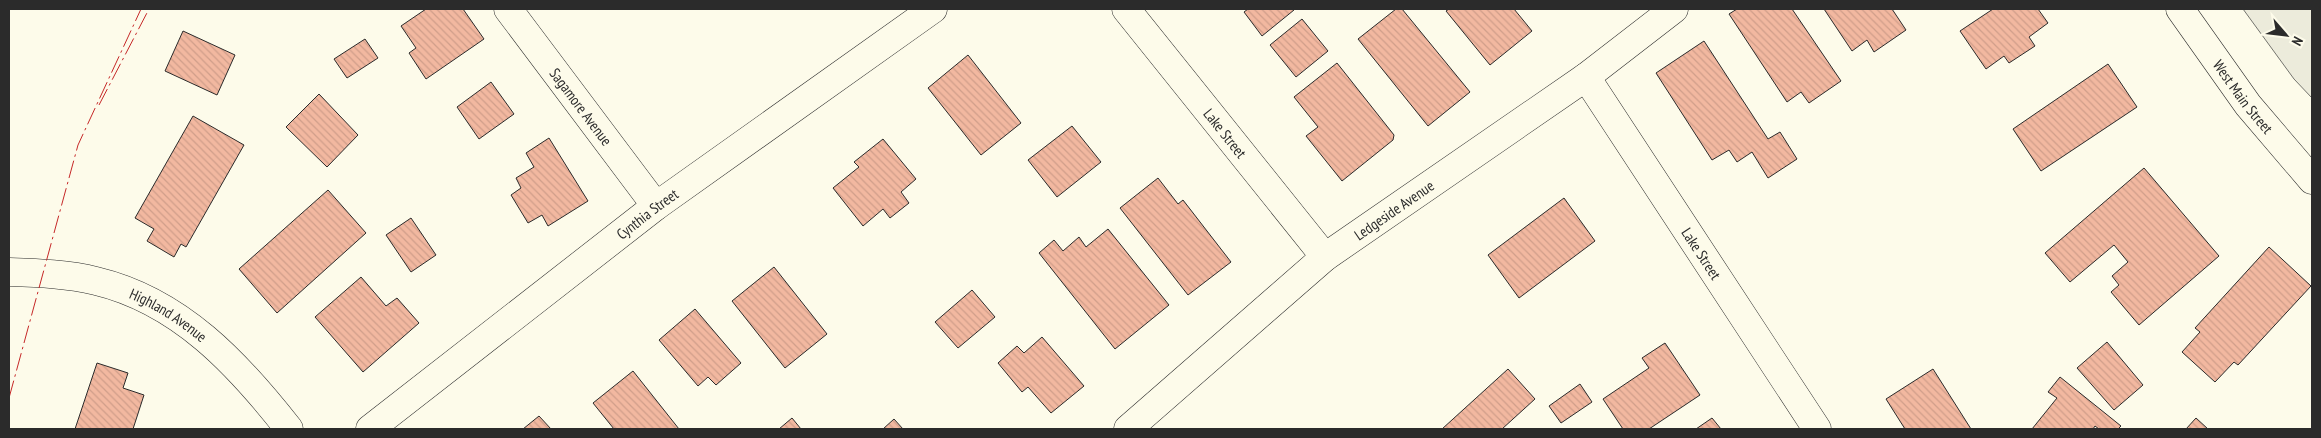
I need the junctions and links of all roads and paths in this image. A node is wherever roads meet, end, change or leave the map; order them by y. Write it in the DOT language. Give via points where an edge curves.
graph roads {
  1 [pos="508,9"];
  2 [pos="933,9"];
  3 [pos="1126,9"];
  4 [pos="1674,9"];
  5 [pos="2180,9"];
  6 [pos="1586,77"];
  7 [pos="2312,180"];
  8 [pos="656,206"];
  9 [pos="1325,257"];
  10 [pos="9,272"];
  11 [pos="289,429"];
  12 [pos="370,429"];
  13 [pos="1128,429"];
  14 [pos="1817,429"];
  1 -- 8 [label="street, Sagamore Avenue"];
  2 -- 8 [label="street, Cynthia Street"];
  3 -- 9 [label="street, Lake Street"];
  4 -- 6 [label="street, Ledgeside Avenue"];
  5 -- 7 [label="street, West Main Street" via="2248,105"];
  6 -- 9 [label="street, Ledgeside Avenue"];
  6 -- 14 [label="street, Lake Street"];
  8 -- 12 [label="street, Cynthia Street"];
  9 -- 13 [label="street, Ledgeside Avenue"];
  10 -- 11 [label="street, Highland Avenue" via="95,280 128,290 162,306 209,340 236,366"];
}
